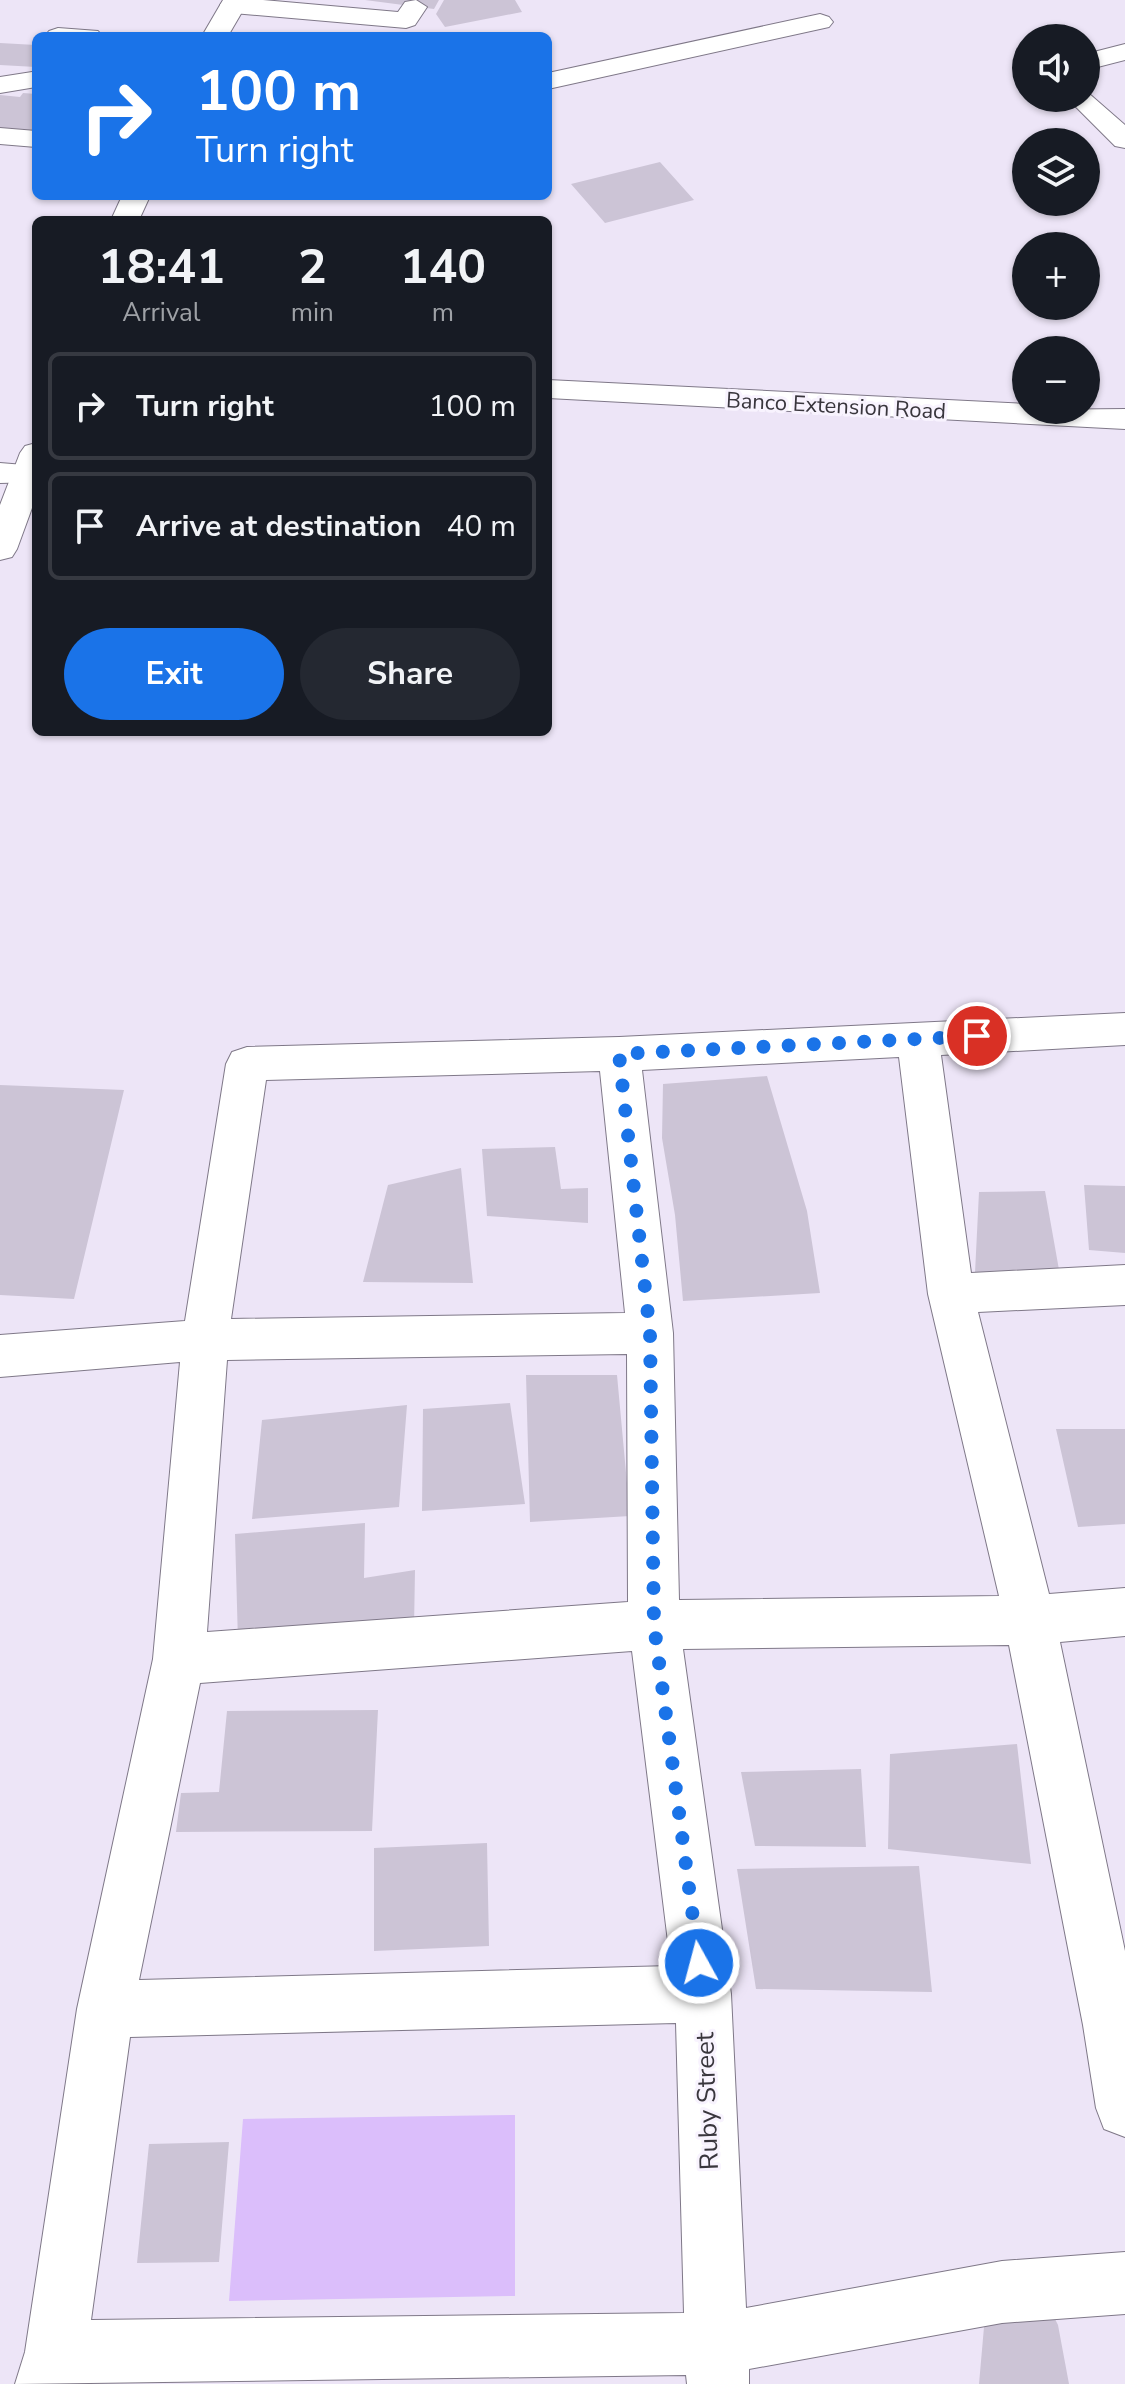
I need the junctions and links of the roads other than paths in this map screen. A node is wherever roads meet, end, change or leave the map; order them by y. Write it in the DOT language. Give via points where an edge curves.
graph roads {
  1 [pos="234,2"];
  2 [pos="414,7"];
  3 [pos="820,22"];
  4 [pos="217,32"];
  5 [pos="1125,52"];
  6 [pos="1100,58"];
  7 [pos="32,79"];
  8 [pos="552,80"];
  9 [pos="0,85"];
  10 [pos="1095,112"];
  11 [pos="0,136"];
  12 [pos="32,139"];
  13 [pos="1125,140"];
  14 [pos="552,389"];
  15 [pos="1125,419"];
  16 [pos="21,467"];
  17 [pos="0,549"];
  18 [pos="1125,1029"];
  19 [pos="918,1038"];
  20 [pos="619,1054"];
  21 [pos="1125,1285"];
  22 [pos="951,1294"];
  23 [pos="650,1333"];
  24 [pos="205,1340"];
  25 [pos="0,1356"];
  26 [pos="1125,1612"];
  27 [pos="1030,1620"];
  28 [pos="654,1625"];
  29 [pos="179,1659"];
  30 [pos="703,1994"];
  31 [pos="105,2009"];
  32 [pos="1125,2108"];
  33 [pos="1125,2283"];
  34 [pos="718,2364"];
  35 [pos="51,2368"];
  1 -- 2 [label="main road" via="406,20"];
  1 -- 4 [label="main road"];
  3 -- 8 [label="main road"];
  5 -- 6 [label="main road"];
  7 -- 9 [label="main road"];
  10 -- 13 [label="main road"];
  11 -- 12 [label="main road"];
  14 -- 15 [label="main road, Banco Extension Road"];
  16 -- 17 [label="main road"];
  18 -- 19 [label="main road"];
  19 -- 20 [label="main road"];
  19 -- 22 [label="main road"];
  20 -- 23 [label="main road, Ruby Street"];
  20 -- 24 [label="main road" via="247,1064"];
  21 -- 22 [label="main road"];
  22 -- 27 [label="main road"];
  23 -- 24 [label="main road"];
  23 -- 28 [label="main road, Ruby Street"];
  24 -- 25 [label="main road"];
  24 -- 29 [label="main road"];
  26 -- 27 [label="main road"];
  27 -- 28 [label="main road"];
  27 -- 32 [label="main road"];
  28 -- 29 [label="main road"];
  28 -- 30 [label="main road, Ruby Street"];
  29 -- 31 [label="main road"];
  30 -- 31 [label="main road"];
  30 -- 34 [label="main road, Ruby Street"];
  31 -- 35 [label="main road"];
  33 -- 34 [label="main road" via="1002,2292"];
  34 -- 35 [label="main road"];
}
